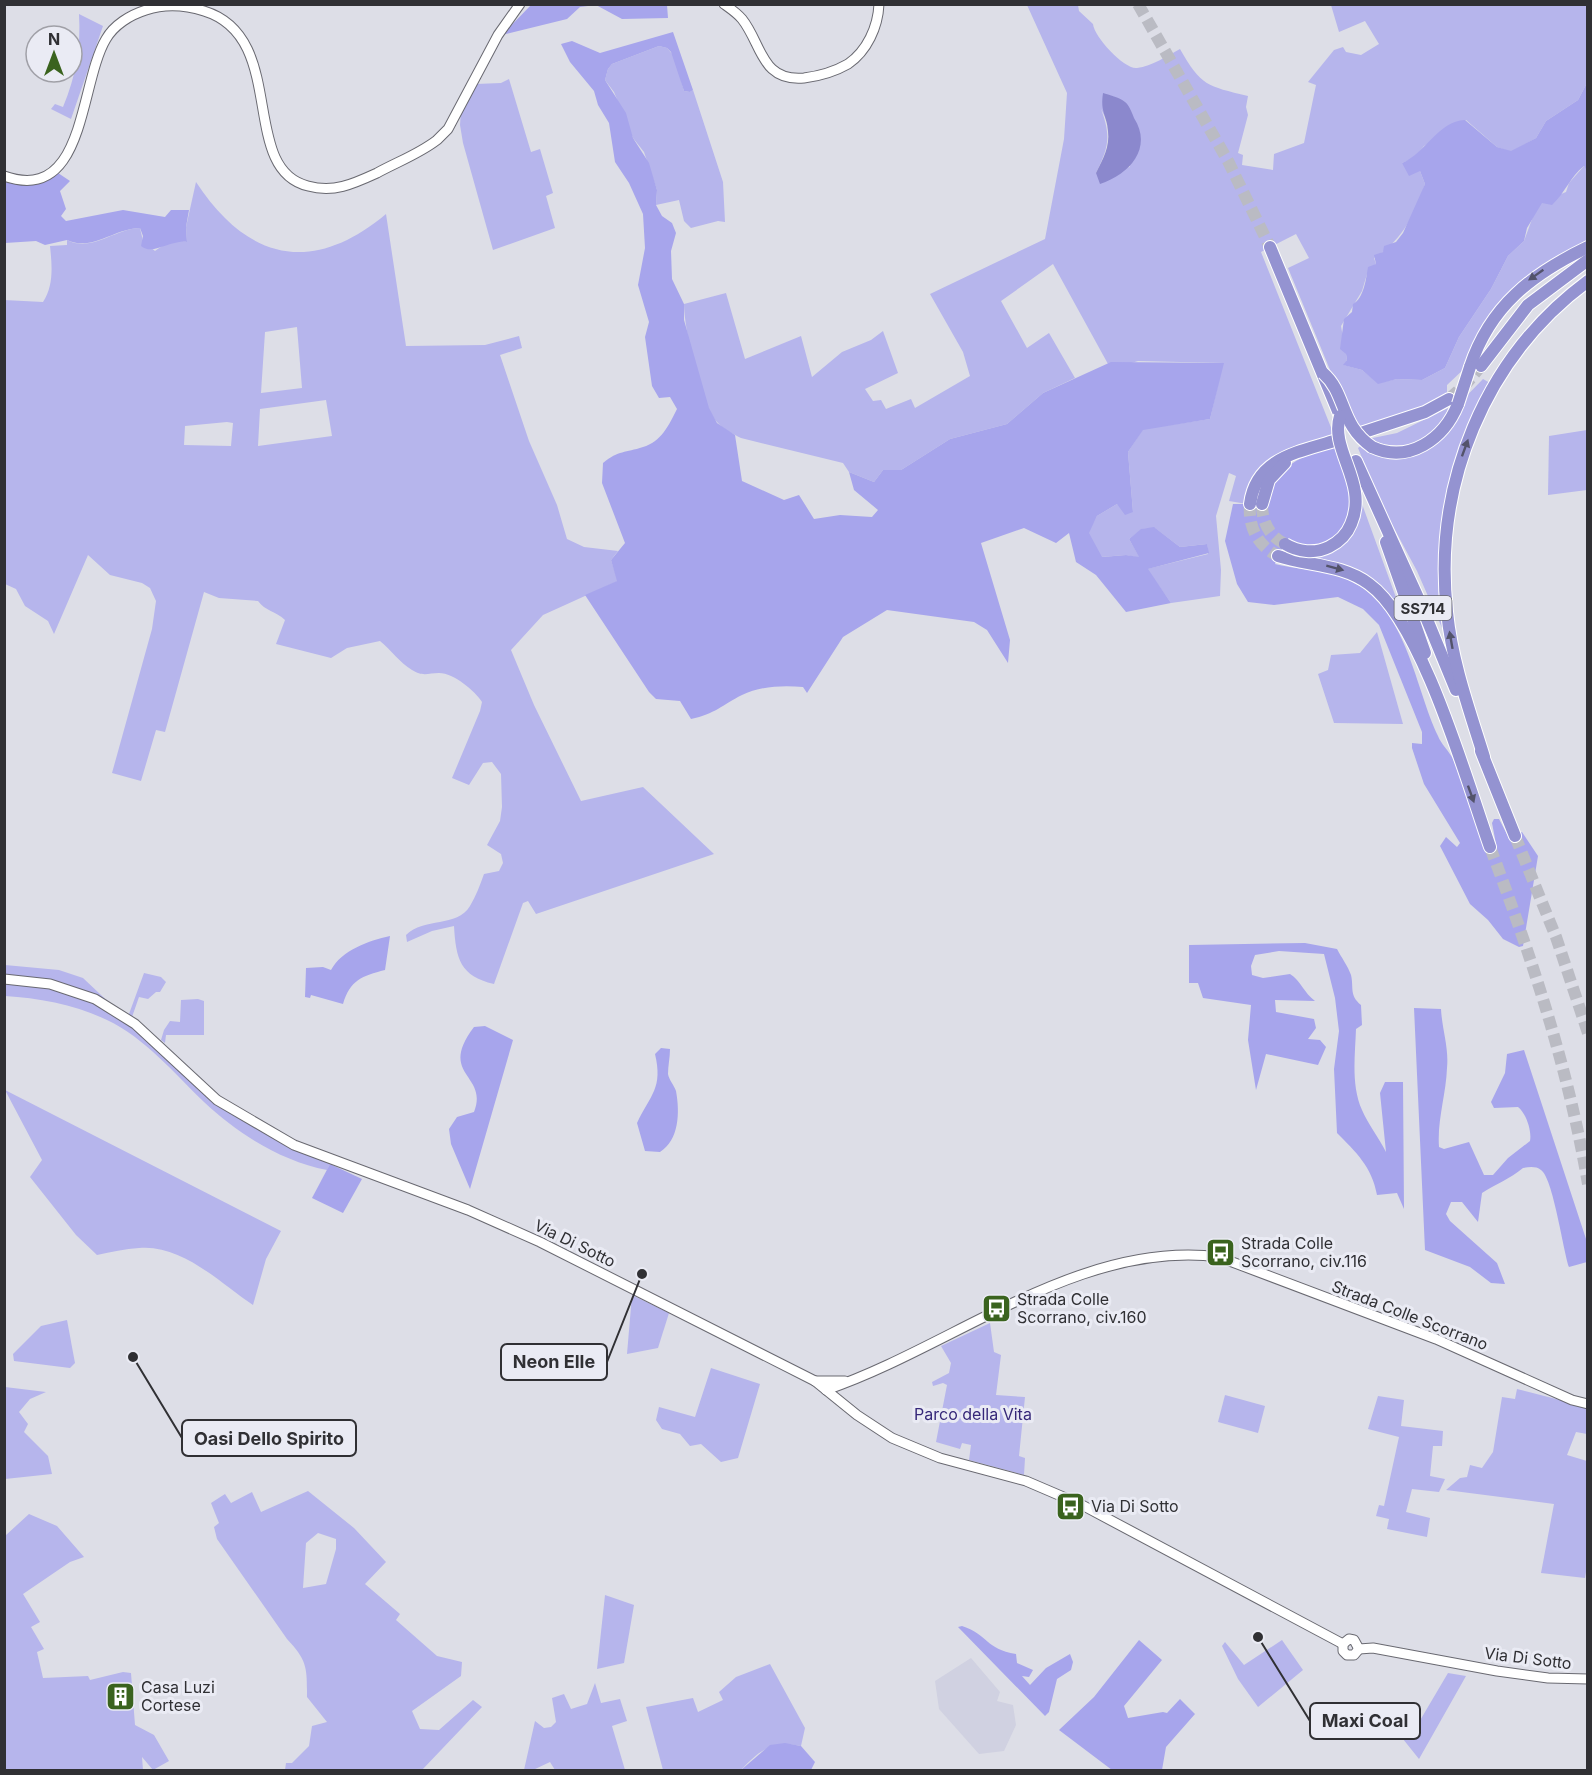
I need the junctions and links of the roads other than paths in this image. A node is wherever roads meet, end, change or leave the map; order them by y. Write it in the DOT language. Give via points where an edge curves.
graph roads {
  1 [pos="520,4"];
  2 [pos="724,4"];
  3 [pos="879,4"];
  4 [pos="4,176"];
  5 [pos="1270,247"];
  6 [pos="1587,247"];
  7 [pos="1587,260"];
  8 [pos="1587,265"];
  9 [pos="1558,280"];
  10 [pos="1587,281"];
  11 [pos="1475,367"];
  12 [pos="1323,373"];
  13 [pos="1453,402"];
  14 [pos="1340,416"];
  15 [pos="1361,433"];
  16 [pos="1337,440"];
  17 [pos="1356,461"];
  18 [pos="1256,504"];
  19 [pos="1285,544"];
  20 [pos="1278,556"];
  21 [pos="1452,740"];
  22 [pos="1484,757"];
  23 [pos="1515,836"];
  24 [pos="1490,847"];
  25 [pos="4,979"];
  26 [pos="815,1381"];
  27 [pos="850,1381"];
  28 [pos="826,1390"];
  29 [pos="1587,1404"];
  30 [pos="1587,1679"];
  1 -- 4 [label="street" via="498,35 448,129 426,148 343,188 315,188 288,179 270,142 256,72 243,38 218,17 178,6 142,11 107,37 71,147 58,168 35,180"];
  2 -- 3 [label="street" via="743,20 770,67 779,74 797,78 826,74 855,58 872,36"];
  5 -- 12 [label="highway, SS714"];
  6 -- 11 [label="highway, one-way" via="1544,269 1511,295 1484,332"];
  7 -- 9 [label="highway"];
  8 -- 9 [label="highway"];
  9 -- 11 [label="highway" via="1520,313"];
  22 -- 10 [label="highway, one-way" via="1456,665 1447,614 1444,556 1454,483 1473,425 1505,367 1544,319"];
  11 -- 13 [label="highway, bridge"];
  12 -- 13 [label="highway, bridge" via="1332,380 1348,423 1358,437 1371,447 1397,453 1419,447 1442,429"];
  12 -- 14 [label="highway, SS714, bridge"];
  13 -- 15 [label="highway"];
  14 -- 17 [label="highway, SS714"];
  14 -- 19 [label="highway, bridge" via="1336,428 1352,472 1355,495 1350,525 1339,541 1322,550 1301,550"];
  16 -- 18 [label="highway" via="1297,450 1272,464 1256,483"];
  17 -- 21 [label="highway, SS714" via="1413,616"];
  17 -- 22 [label="highway, SS714"];
  20 -- 21 [label="highway, one-way" via="1348,572 1384,596 1413,642"];
  21 -- 24 [label="highway, SS714, one-way"];
  22 -- 23 [label="highway, SS714"];
  25 -- 26 [label="street, Via Di Sotto" via="50,984 95,999 135,1024 217,1100 258,1126 294,1145 540,1242"];
  26 -- 27 [label="street, Strada Colle Scorrano"];
  26 -- 28 [label="street, Via Di Sotto"];
  27 -- 28 [label="street, Strada Colle Scorrano"];
  27 -- 29 [label="street, Strada Colle Scorrano" via="1059,1283 1147,1257 1185,1254 1219,1257 1436,1338"];
  28 -- 30 [label="street, Via Di Sotto" via="892,1438 940,1458 1026,1481 1082,1505 1343,1644 1354,1640 1359,1649 1373,1648 1548,1678"];
}
